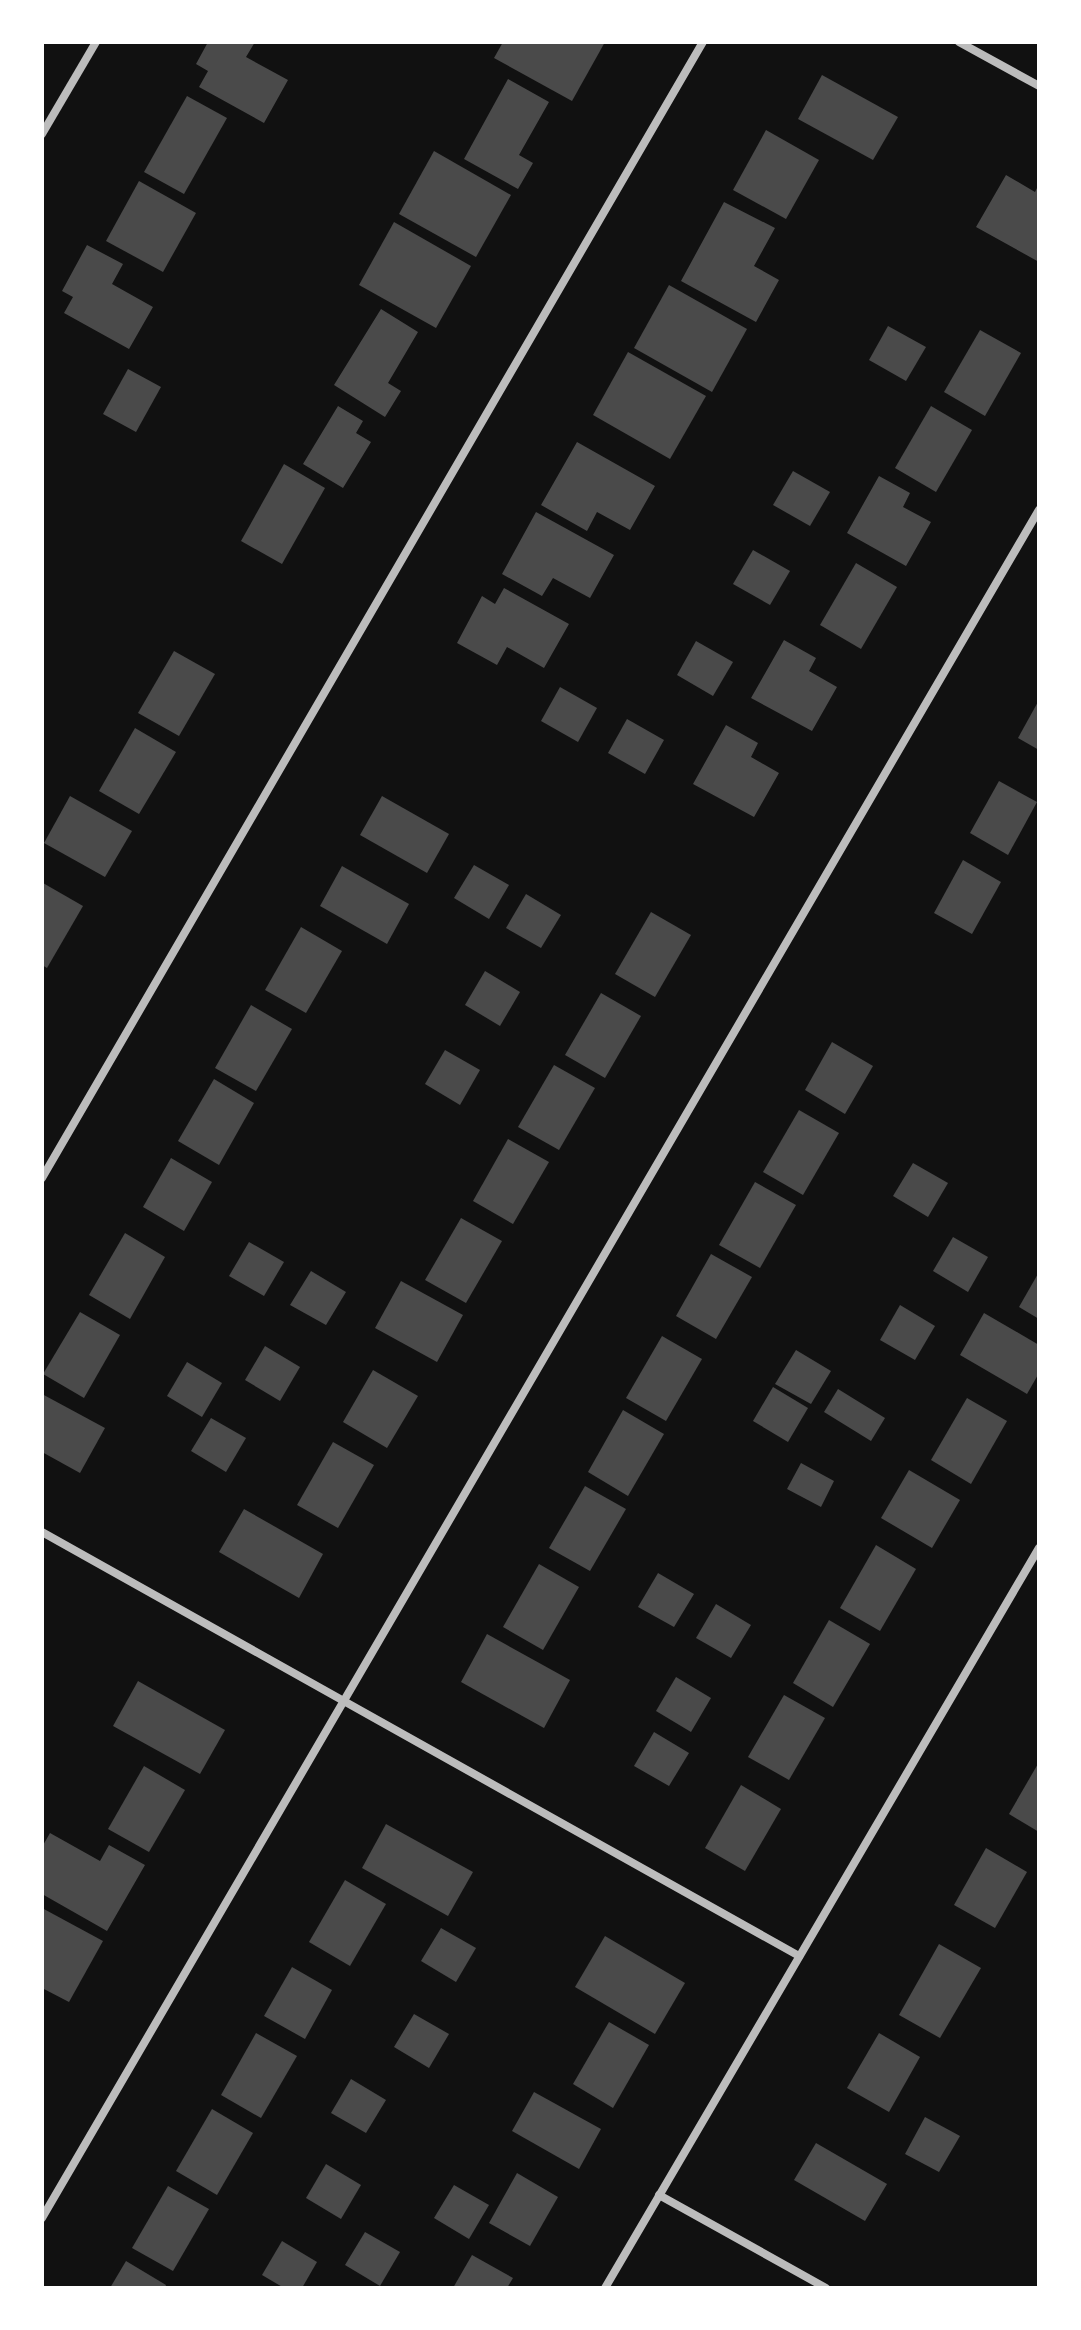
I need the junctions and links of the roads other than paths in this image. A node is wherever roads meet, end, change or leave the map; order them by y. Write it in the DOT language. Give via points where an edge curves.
graph roads {
  1 [pos="96,42"];
  2 [pos="703,42"];
  3 [pos="959,42"];
  4 [pos="1039,86"];
  5 [pos="42,134"];
  6 [pos="1039,510"];
  7 [pos="42,1178"];
  8 [pos="42,1532"];
  9 [pos="1039,1548"];
  10 [pos="344,1702"];
  11 [pos="799,1956"];
  12 [pos="659,2195"];
  13 [pos="42,2218"];
  14 [pos="605,2288"];
  15 [pos="826,2288"];
  1 -- 5 [label="street"];
  2 -- 7 [label="street"];
  3 -- 4 [label="street"];
  6 -- 10 [label="street"];
  8 -- 10 [label="street"];
  9 -- 11 [label="street"];
  10 -- 11 [label="street"];
  10 -- 13 [label="street"];
  11 -- 12 [label="street"];
  12 -- 14 [label="street"];
  12 -- 15 [label="street"];
}
